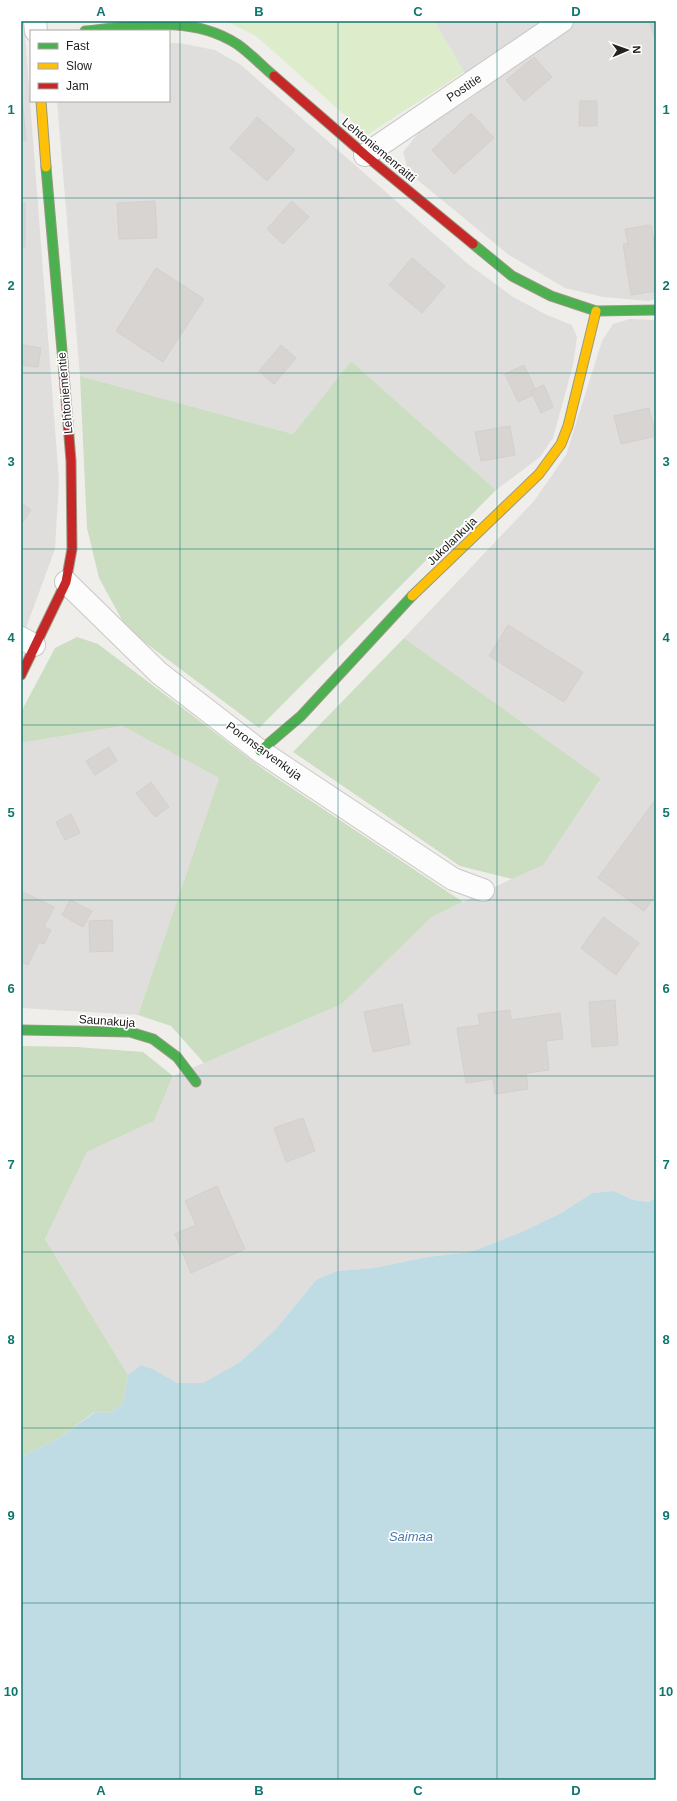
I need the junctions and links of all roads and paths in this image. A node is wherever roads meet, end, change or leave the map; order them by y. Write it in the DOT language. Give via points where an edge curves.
graph roads {
  1 [pos="562,21"];
  2 [pos="95,30"];
  3 [pos="41,102"];
  4 [pos="365,155"];
  5 [pos="596,310"];
  6 [pos="656,310"];
  7 [pos="66,582"];
  8 [pos="28,642"];
  9 [pos="21,675"];
  10 [pos="260,751"];
  11 [pos="483,890"];
  12 [pos="21,1030"];
  13 [pos="196,1082"];
  1 -- 4 [label="street, Postitie"];
  2 -- 4 [label="street, Lehtoniemenraitti" via="182,24 210,31 237,44"];
  3 -- 7 [label="street, Lehtoniementie" via="70,461 72,549"];
  4 -- 5 [label="street, Lehtoniemenraitti" via="512,276 550,296"];
  5 -- 6 [label="street, Lehtoniemenraitti"];
  5 -- 10 [label="street, Jukolankuja" via="568,426 560,444 539,474 401,607 301,716"];
  7 -- 8 [label="street, Lehtoniementie"];
  7 -- 10 [label="street, Poronsarvenkuja" via="159,672"];
  8 -- 9 [label="street, Lehtoniementie"];
  10 -- 11 [label="street, Poronsarvenkuja" via="453,879"];
  12 -- 13 [label="street, Saunakuja" via="130,1032 147,1037 177,1057"];
}
